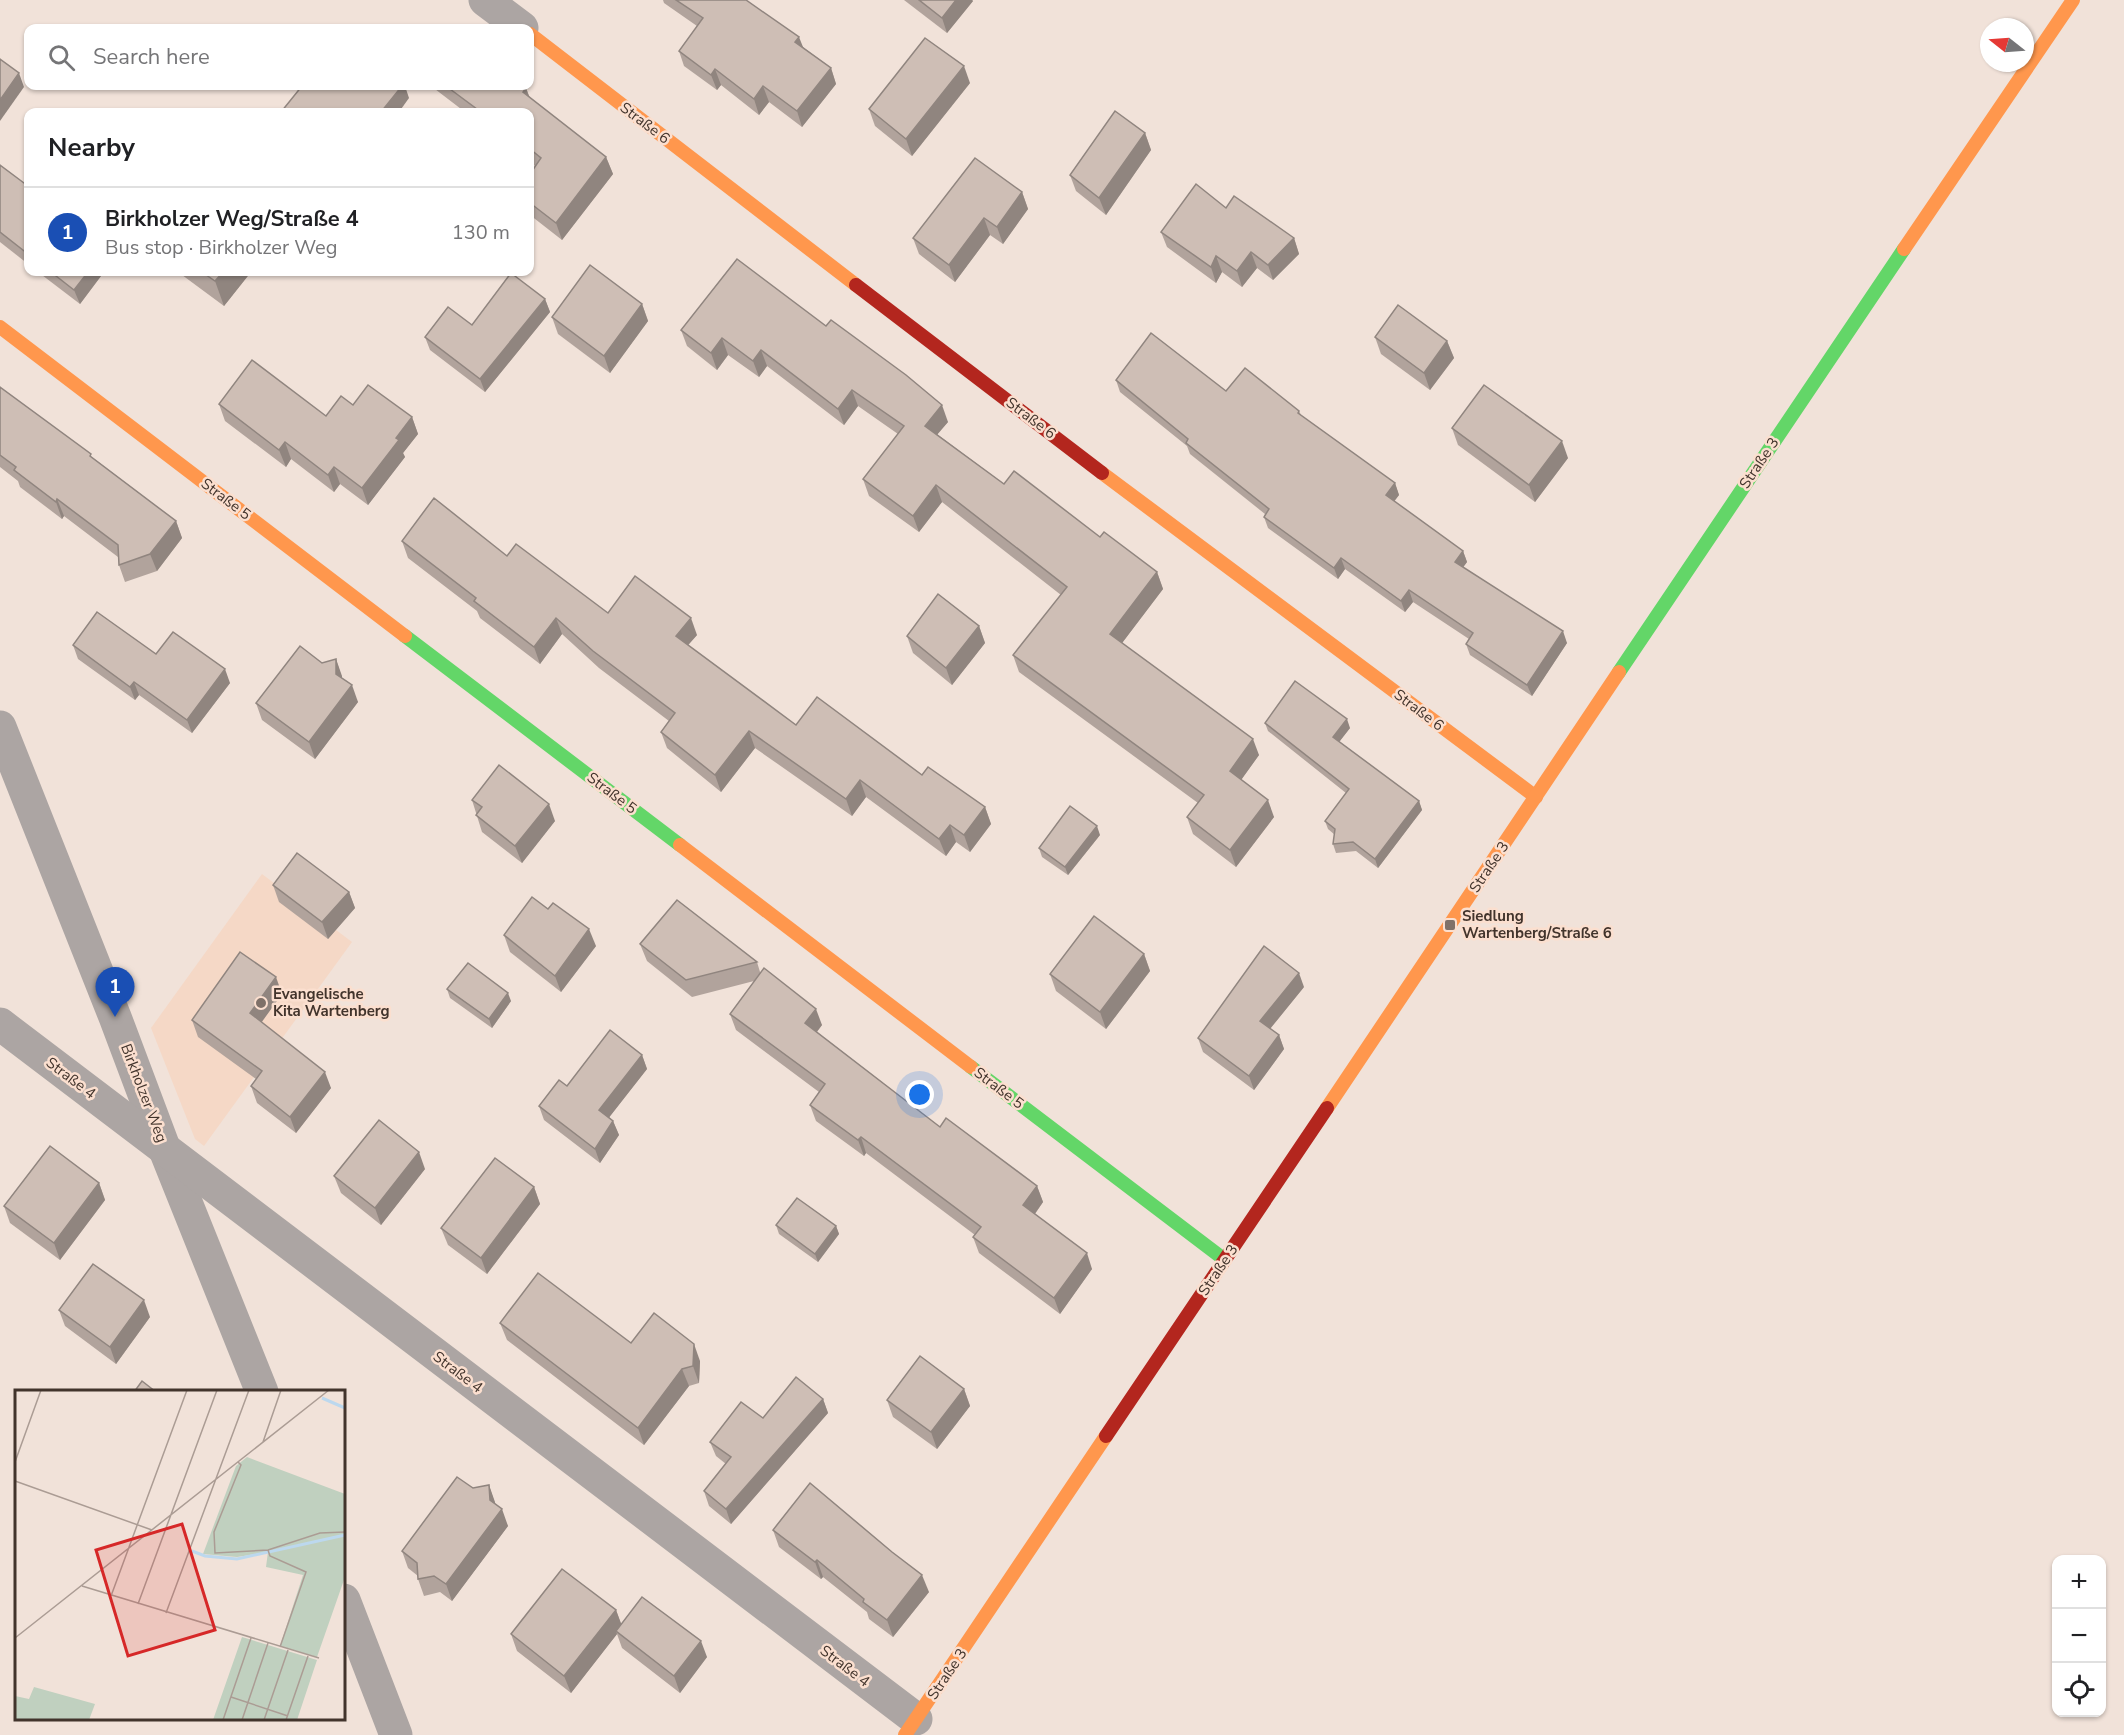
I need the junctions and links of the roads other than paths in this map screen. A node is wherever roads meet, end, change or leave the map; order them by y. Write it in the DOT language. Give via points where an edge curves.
graph roads {
  1 [pos="485,0"];
  2 [pos="2073,0"];
  3 [pos="517,24"];
  4 [pos="534,37"];
  5 [pos="0,327"];
  6 [pos="0,727"];
  7 [pos="1536,797"];
  8 [pos="0,1024"];
  9 [pos="165,1150"];
  10 [pos="1225,1260"];
  11 [pos="261,1390"];
  12 [pos="345,1603"];
  13 [pos="911,1727"];
  14 [pos="396,1735"];
  1 -- 3 [label="street"];
  2 -- 7 [label="street, Straße 3"];
  4 -- 7 [label="street, Straße 6" via="1108,478"];
  5 -- 10 [label="street, Straße 5"];
  6 -- 9 [label="street, Birkholzer Weg"];
  7 -- 10 [label="street, Straße 3"];
  8 -- 9 [label="street, Straße 4"];
  9 -- 11 [label="street, Birkholzer Weg"];
  9 -- 13 [label="street, Straße 4"];
  10 -- 13 [label="street, Straße 3"];
  12 -- 14 [label="street"];
}
